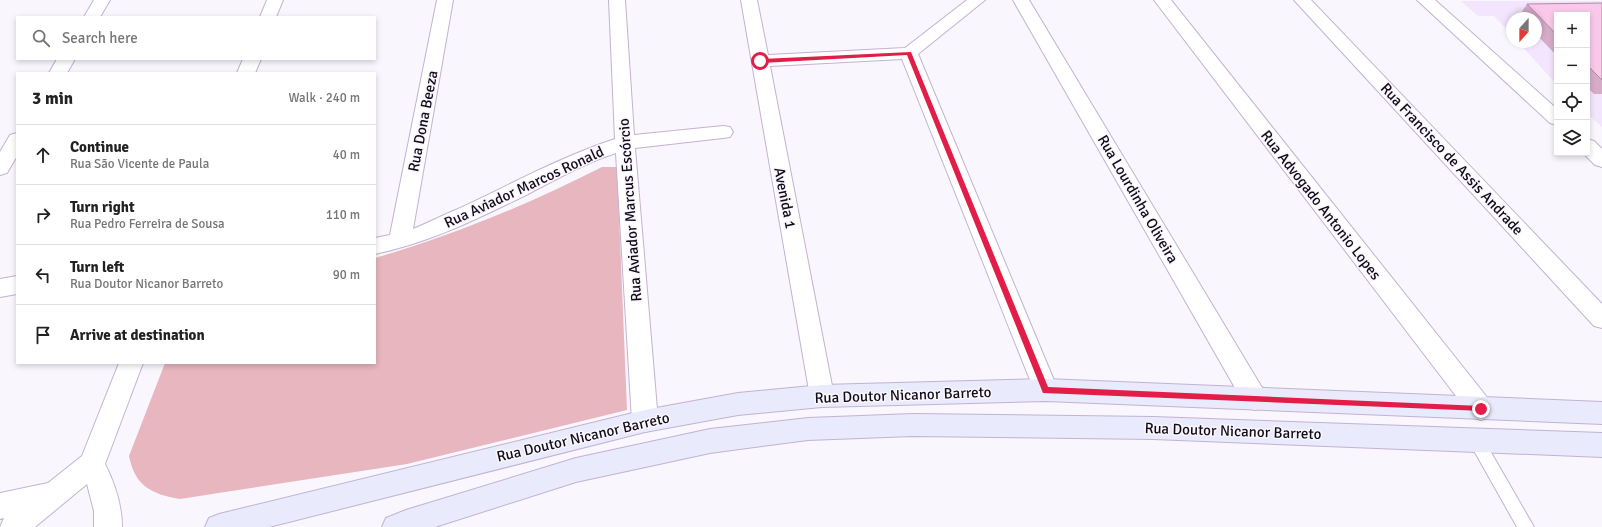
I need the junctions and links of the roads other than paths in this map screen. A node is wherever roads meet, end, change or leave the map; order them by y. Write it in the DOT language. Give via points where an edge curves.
graph roads {
  1 [pos="102,0"];
  2 [pos="275,0"];
  3 [pos="445,0"];
  4 [pos="617,0"];
  5 [pos="749,0"];
  6 [pos="978,0"];
  7 [pos="1021,0"];
  8 [pos="1162,0"];
  9 [pos="1302,0"];
  10 [pos="1425,0"];
  11 [pos="93,16"];
  12 [pos="268,16"];
  13 [pos="909,54"];
  14 [pos="65,60"];
  15 [pos="252,60"];
  16 [pos="760,61"];
  17 [pos="59,72"];
  18 [pos="246,72"];
  19 [pos="1554,116"];
  20 [pos="723,132"];
  21 [pos="16,142"];
  22 [pos="625,143"];
  23 [pos="1590,149"];
  24 [pos="1602,160"];
  25 [pos="0,168"];
  26 [pos="400,241"];
  27 [pos="376,246"];
  28 [pos="16,285"];
  29 [pos="0,288"];
  30 [pos="1602,319"];
  31 [pos="131,364"];
  32 [pos="1046,390"];
  33 [pos="822,396"];
  34 [pos="1254,399"];
  35 [pos="1481,409"];
  36 [pos="1602,413"];
  37 [pos="645,421"];
  38 [pos="1476,440"];
  39 [pos="1602,445"];
  40 [pos="92,464"];
  41 [pos="54,495"];
  42 [pos="0,506"];
  43 [pos="14,527"];
  44 [pos="108,527"];
  45 [pos="219,527"];
  46 [pos="396,527"];
  47 [pos="1526,527"];
  1 -- 11 [label="street"];
  2 -- 12 [label="street"];
  3 -- 26 [label="street, Rua Dona Beeza"];
  4 -- 22 [label="street, Rua Aviador Marcus Escórcio"];
  5 -- 16 [label="street, Avenida 1"];
  6 -- 13 [label="street"];
  7 -- 34 [label="street, Rua Lourdinha Oliveira"];
  8 -- 35 [label="street, Rua Advogado Antonio Lopes"];
  9 -- 30 [label="street, Rua Francisco de Assis Andrade"];
  10 -- 19 [label="street"];
  13 -- 16 [label="street"];
  13 -- 32 [label="street"];
  14 -- 17 [label="street"];
  15 -- 18 [label="street"];
  16 -- 33 [label="street, Avenida 1"];
  20 -- 22 [label="street, Rua Aviador Marcos Ronald"];
  21 -- 25 [label="street"];
  22 -- 26 [label="street, Rua Aviador Marcos Ronald" via="560,168 424,233"];
  22 -- 37 [label="street, Rua Aviador Marcus Escórcio"];
  23 -- 24 [label="street"];
  26 -- 27 [label="street, Rua Aviador Marcos Ronald"];
  28 -- 29 [label="street"];
  31 -- 40 [label="street"];
  32 -- 33 [label="main road, Rua Doutor Nicanor Barreto"];
  32 -- 34 [label="main road, Rua Doutor Nicanor Barreto"];
  33 -- 37 [label="main road, Rua Doutor Nicanor Barreto" via="738,404"];
  34 -- 35 [label="main road, Rua Doutor Nicanor Barreto"];
  35 -- 36 [label="main road, Rua Doutor Nicanor Barreto"];
  37 -- 45 [label="main road, Rua Doutor Nicanor Barreto"];
  38 -- 39 [label="main road, Rua Doutor Nicanor Barreto"];
  38 -- 46 [label="main road, Rua Doutor Nicanor Barreto" via="1153,428 912,425 808,429 710,441 576,470"];
  38 -- 47 [label="lane"];
  40 -- 41 [label="street"];
  40 -- 44 [label="street" via="108,511"];
  41 -- 42 [label="street"];
  41 -- 43 [label="street"];
}
